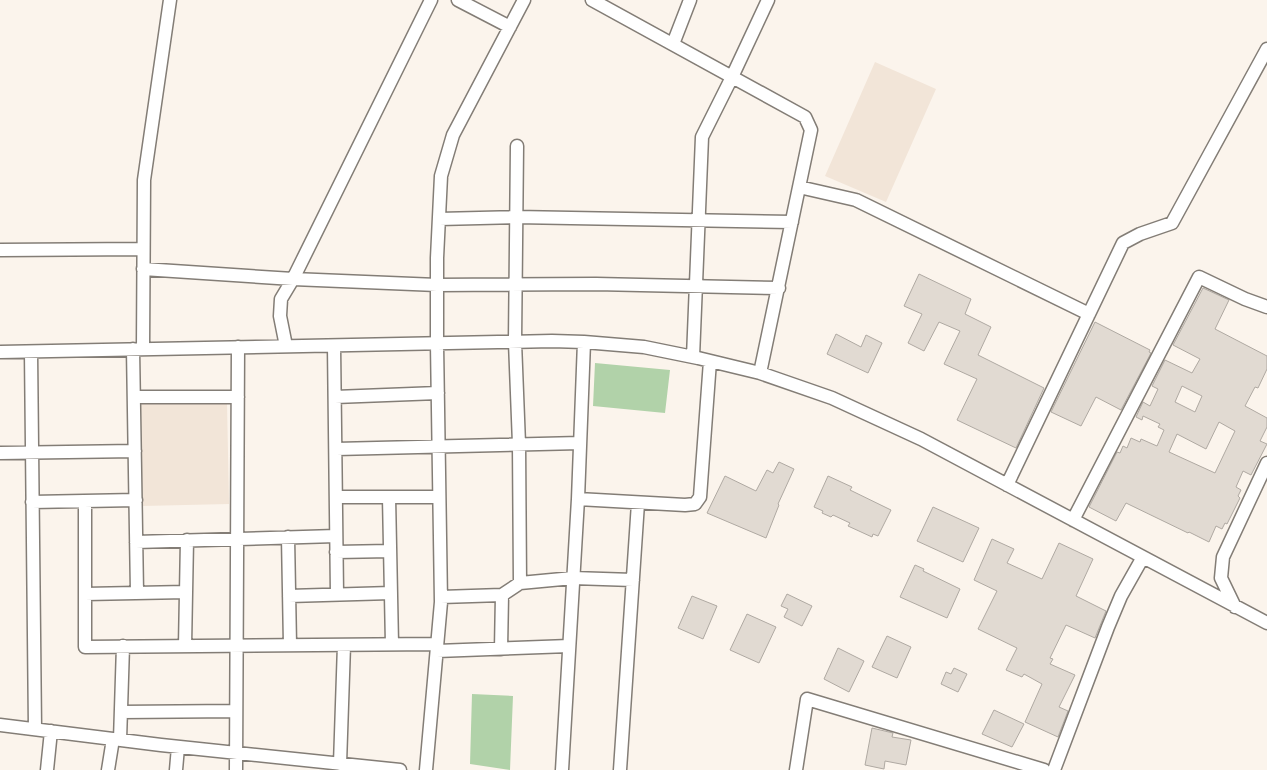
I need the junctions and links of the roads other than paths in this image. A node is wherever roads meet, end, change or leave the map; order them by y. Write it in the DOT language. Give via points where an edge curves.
graph roads {
  1 [pos="170,0"];
  2 [pos="431,0"];
  3 [pos="458,0"];
  4 [pos="524,0"];
  5 [pos="592,0"];
  6 [pos="690,0"];
  7 [pos="768,0"];
  8 [pos="607,4"];
  9 [pos="510,27"];
  10 [pos="673,44"];
  11 [pos="1267,49"];
  12 [pos="732,77"];
  13 [pos="517,146"];
  14 [pos="799,187"];
  15 [pos="516,217"];
  16 [pos="439,218"];
  17 [pos="700,220"];
  18 [pos="792,222"];
  19 [pos="143,249"];
  20 [pos="0,250"];
  21 [pos="143,269"];
  22 [pos="293,279"];
  23 [pos="515,284"];
  24 [pos="437,285"];
  25 [pos="696,286"];
  26 [pos="779,288"];
  27 [pos="1267,307"];
  28 [pos="1089,314"];
  29 [pos="515,342"];
  30 [pos="584,342"];
  31 [pos="437,344"];
  32 [pos="286,346"];
  33 [pos="334,346"];
  34 [pos="238,347"];
  35 [pos="138,349"];
  36 [pos="0,352"];
  37 [pos="31,352"];
  38 [pos="693,357"];
  39 [pos="710,361"];
  40 [pos="760,373"];
  41 [pos="438,392"];
  42 [pos="134,397"];
  43 [pos="238,397"];
  44 [pos="335,397"];
  45 [pos="580,443"];
  46 [pos="519,444"];
  47 [pos="439,446"];
  48 [pos="336,449"];
  49 [pos="135,451"];
  50 [pos="31,452"];
  51 [pos="0,453"];
  52 [pos="1267,463"];
  53 [pos="1007,485"];
  54 [pos="336,497"];
  55 [pos="389,497"];
  56 [pos="439,497"];
  57 [pos="578,499"];
  58 [pos="136,500"];
  59 [pos="85,501"];
  60 [pos="32,502"];
  61 [pos="638,503"];
  62 [pos="1073,520"];
  63 [pos="336,536"];
  64 [pos="237,538"];
  65 [pos="288,538"];
  66 [pos="187,540"];
  67 [pos="136,542"];
  68 [pos="390,551"];
  69 [pos="336,552"];
  70 [pos="1143,557"];
  71 [pos="573,578"];
  72 [pos="633,580"];
  73 [pos="520,583"];
  74 [pos="186,592"];
  75 [pos="137,593"];
  76 [pos="391,593"];
  77 [pos="85,594"];
  78 [pos="337,594"];
  79 [pos="502,595"];
  80 [pos="289,596"];
  81 [pos="440,597"];
  82 [pos="1235,606"];
  83 [pos="1267,624"];
  84 [pos="392,644"];
  85 [pos="290,645"];
  86 [pos="344,645"];
  87 [pos="124,646"];
  88 [pos="186,646"];
  89 [pos="236,646"];
  90 [pos="569,646"];
  91 [pos="437,647"];
  92 [pos="501,649"];
  93 [pos="236,711"];
  94 [pos="121,712"];
  95 [pos="0,725"];
  96 [pos="35,729"];
  97 [pos="51,731"];
  98 [pos="117,740"];
  99 [pos="178,747"];
  100 [pos="236,753"];
  101 [pos="340,764"];
  102 [pos="304,765"];
  103 [pos="366,768"];
  104 [pos="46,770"];
  105 [pos="108,770"];
  106 [pos="176,770"];
  107 [pos="236,770"];
  108 [pos="400,770"];
  109 [pos="426,770"];
  110 [pos="562,770"];
  111 [pos="620,770"];
  112 [pos="796,770"];
  113 [pos="1044,770"];
  114 [pos="1054,770"];
  1 -- 19 [label="street" via="144,180"];
  2 -- 22 [label="street"];
  3 -- 9 [label="street"];
  4 -- 9 [label="street"];
  5 -- 8 [label="street"];
  6 -- 10 [label="street"];
  7 -- 12 [label="street"];
  8 -- 10 [label="street"];
  9 -- 16 [label="street" via="452,135 441,176"];
  10 -- 12 [label="street"];
  11 -- 28 [label="street" via="1172,223 1123,243"];
  12 -- 14 [label="street" via="805,117 811,130"];
  12 -- 17 [label="street" via="702,137"];
  13 -- 15 [label="street"];
  14 -- 18 [label="street"];
  14 -- 28 [label="street" via="856,200"];
  15 -- 16 [label="street"];
  15 -- 17 [label="street"];
  15 -- 23 [label="street"];
  16 -- 24 [label="street"];
  17 -- 18 [label="street"];
  17 -- 25 [label="street"];
  18 -- 26 [label="street"];
  19 -- 20 [label="street"];
  19 -- 21 [label="street"];
  21 -- 22 [label="street"];
  21 -- 35 [label="street"];
  22 -- 24 [label="street"];
  22 -- 32 [label="street" via="281,299 280,316"];
  23 -- 24 [label="street"];
  23 -- 25 [label="street"];
  23 -- 29 [label="street"];
  24 -- 31 [label="street"];
  25 -- 26 [label="street"];
  25 -- 38 [label="street"];
  26 -- 40 [label="street"];
  27 -- 62 [label="street" via="1200,277"];
  28 -- 53 [label="street"];
  29 -- 30 [label="street"];
  29 -- 31 [label="street"];
  29 -- 46 [label="street"];
  30 -- 38 [label="street" via="644,347"];
  30 -- 45 [label="street"];
  31 -- 33 [label="street"];
  31 -- 41 [label="street"];
  32 -- 33 [label="street"];
  32 -- 34 [label="street"];
  33 -- 44 [label="street"];
  34 -- 35 [label="street"];
  34 -- 43 [label="street"];
  35 -- 37 [label="street"];
  35 -- 42 [label="street"];
  36 -- 37 [label="street"];
  37 -- 50 [label="street"];
  38 -- 39 [label="street"];
  39 -- 40 [label="street"];
  39 -- 61 [label="street" via="700,497 695,504 685,506"];
  40 -- 53 [label="street" via="872,415"];
  41 -- 44 [label="street"];
  41 -- 47 [label="street"];
  42 -- 43 [label="street"];
  42 -- 49 [label="street"];
  43 -- 64 [label="street"];
  44 -- 48 [label="street"];
  45 -- 46 [label="street"];
  45 -- 57 [label="street"];
  46 -- 47 [label="street"];
  46 -- 73 [label="street"];
  47 -- 48 [label="street"];
  47 -- 56 [label="street"];
  48 -- 54 [label="street"];
  49 -- 50 [label="street"];
  49 -- 58 [label="street"];
  50 -- 51 [label="street"];
  50 -- 60 [label="street"];
  52 -- 82 [label="street" via="1223,557 1221,578"];
  53 -- 62 [label="street"];
  54 -- 55 [label="street"];
  54 -- 63 [label="street"];
  55 -- 56 [label="street"];
  55 -- 68 [label="street"];
  56 -- 81 [label="street"];
  57 -- 61 [label="street"];
  57 -- 71 [label="street"];
  58 -- 59 [label="street"];
  58 -- 67 [label="street"];
  59 -- 60 [label="street"];
  59 -- 77 [label="street"];
  60 -- 96 [label="street"];
  61 -- 72 [label="street"];
  62 -- 70 [label="street"];
  63 -- 65 [label="street"];
  63 -- 69 [label="street"];
  64 -- 65 [label="street"];
  64 -- 66 [label="street"];
  64 -- 89 [label="street"];
  65 -- 80 [label="street"];
  66 -- 67 [label="street"];
  66 -- 74 [label="street"];
  67 -- 75 [label="street"];
  68 -- 69 [label="street"];
  68 -- 76 [label="street"];
  69 -- 78 [label="street"];
  70 -- 82 [label="street"];
  70 -- 114 [label="street" via="1108,627"];
  71 -- 72 [label="street"];
  71 -- 73 [label="street"];
  71 -- 90 [label="street"];
  72 -- 111 [label="street"];
  73 -- 79 [label="street"];
  74 -- 75 [label="street"];
  74 -- 88 [label="street"];
  75 -- 77 [label="street"];
  76 -- 78 [label="street"];
  76 -- 84 [label="street"];
  77 -- 87 [label="street" via="85,647"];
  78 -- 80 [label="street"];
  79 -- 81 [label="street"];
  79 -- 92 [label="street"];
  80 -- 85 [label="street"];
  81 -- 91 [label="street"];
  82 -- 83 [label="street"];
  84 -- 86 [label="street"];
  84 -- 91 [label="street"];
  85 -- 86 [label="street"];
  85 -- 89 [label="street"];
  86 -- 101 [label="street"];
  87 -- 88 [label="street"];
  87 -- 94 [label="street"];
  88 -- 89 [label="street"];
  89 -- 93 [label="street"];
  90 -- 92 [label="street"];
  90 -- 110 [label="street"];
  91 -- 92 [label="street"];
  91 -- 109 [label="street"];
  93 -- 94 [label="street"];
  93 -- 100 [label="street"];
  94 -- 98 [label="street"];
  95 -- 96 [label="street"];
  96 -- 97 [label="street"];
  97 -- 98 [label="street"];
  97 -- 104 [label="street"];
  98 -- 99 [label="street"];
  98 -- 105 [label="street"];
  99 -- 100 [label="street"];
  99 -- 106 [label="street"];
  100 -- 102 [label="street"];
  100 -- 107 [label="street"];
  101 -- 102 [label="street"];
  101 -- 103 [label="street"];
  103 -- 108 [label="street"];
  112 -- 113 [label="street" via="807,699"];
}
